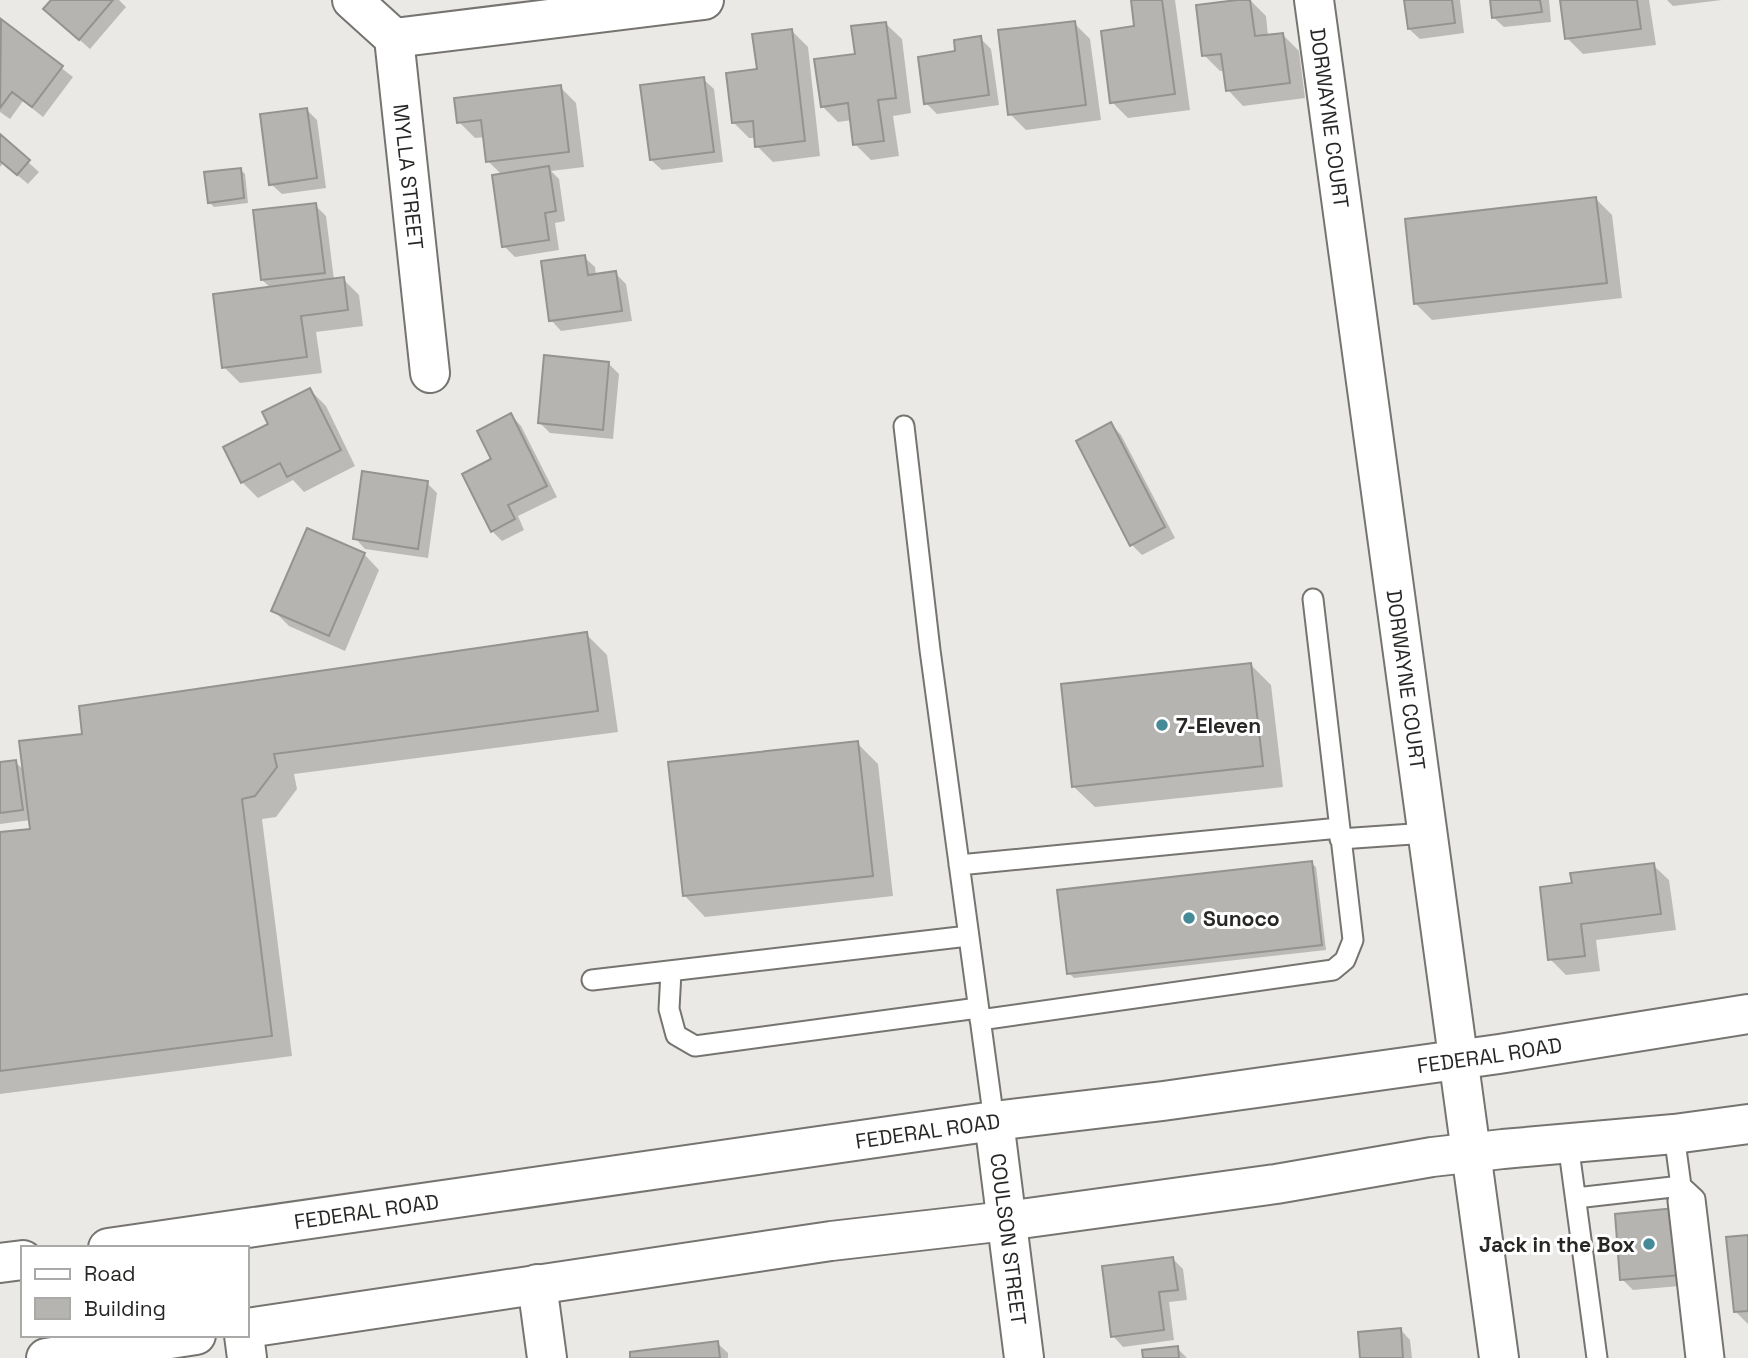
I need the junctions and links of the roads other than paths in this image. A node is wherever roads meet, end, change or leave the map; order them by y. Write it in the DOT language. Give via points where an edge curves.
graph roads {
  1 [pos="352,0"];
  2 [pos="705,0"];
  3 [pos="1314,0"];
  4 [pos="394,37"];
  5 [pos="430,373"];
  6 [pos="904,426"];
  7 [pos="1313,599"];
  8 [pos="1340,833"];
  9 [pos="1427,833"];
  10 [pos="959,865"];
  11 [pos="968,936"];
  12 [pos="671,972"];
  13 [pos="592,980"];
  14 [pos="979,1014"];
  15 [pos="1748,1014"];
  16 [pos="1460,1059"];
  17 [pos="994,1121"];
  18 [pos="1748,1124"];
  19 [pos="1674,1134"];
  20 [pos="1568,1143"];
  21 [pos="1472,1152"];
  22 [pos="1681,1186"];
  23 [pos="1576,1198"];
  24 [pos="1006,1221"];
  25 [pos="223,1240"];
  26 [pos="157,1244"];
  27 [pos="132,1246"];
  28 [pos="21,1260"];
  29 [pos="0,1263"];
  30 [pos="537,1284"];
  31 [pos="248,1328"];
  32 [pos="244,1337"];
  33 [pos="174,1342"];
  34 [pos="46,1358"];
  35 [pos="247,1358"];
  36 [pos="547,1358"];
  37 [pos="1024,1358"];
  38 [pos="1499,1358"];
  39 [pos="1597,1358"];
  40 [pos="1696,1358"];
  41 [pos="1714,1358"];
  1 -- 4 [label="main road"];
  2 -- 4 [label="main road"];
  3 -- 9 [label="main road, DORWAYNE COURT"];
  4 -- 5 [label="main road, MYLLA STREET"];
  6 -- 10 [label="lane"];
  7 -- 8 [label="lane"];
  8 -- 9 [label="lane"];
  8 -- 10 [label="lane"];
  8 -- 14 [label="lane" via="1353,940 1345,960 1333,970"];
  9 -- 16 [label="main road, DORWAYNE COURT"];
  10 -- 11 [label="lane"];
  11 -- 12 [label="lane"];
  11 -- 14 [label="lane"];
  12 -- 13 [label="lane"];
  12 -- 14 [label="lane" via="669,1009 676,1035 695,1046"];
  14 -- 17 [label="lane"];
  15 -- 16 [label="main road, FEDERAL ROAD"];
  16 -- 17 [label="main road, FEDERAL ROAD"];
  16 -- 21 [label="main road, DORWAYNE COURT"];
  17 -- 24 [label="main road, COULSON STREET"];
  17 -- 25 [label="main road, FEDERAL ROAD"];
  18 -- 19 [label="main road"];
  19 -- 20 [label="main road"];
  19 -- 22 [label="lane"];
  20 -- 21 [label="main road"];
  20 -- 23 [label="lane"];
  21 -- 24 [label="main road"];
  21 -- 38 [label="main road, DORWAYNE COURT"];
  22 -- 23 [label="lane"];
  22 -- 40 [label="lane" via="1678,1201"];
  22 -- 41 [label="lane" via="1695,1199"];
  23 -- 39 [label="lane"];
  24 -- 30 [label="main road"];
  24 -- 37 [label="main road, COULSON STREET"];
  25 -- 26 [label="main road, FEDERAL ROAD"];
  26 -- 27 [label="main road, FEDERAL ROAD"];
  28 -- 29 [label="main road"];
  30 -- 31 [label="main road"];
  30 -- 36 [label="main road"];
  32 -- 35 [label="main road"];
  33 -- 34 [label="main road"];
}
